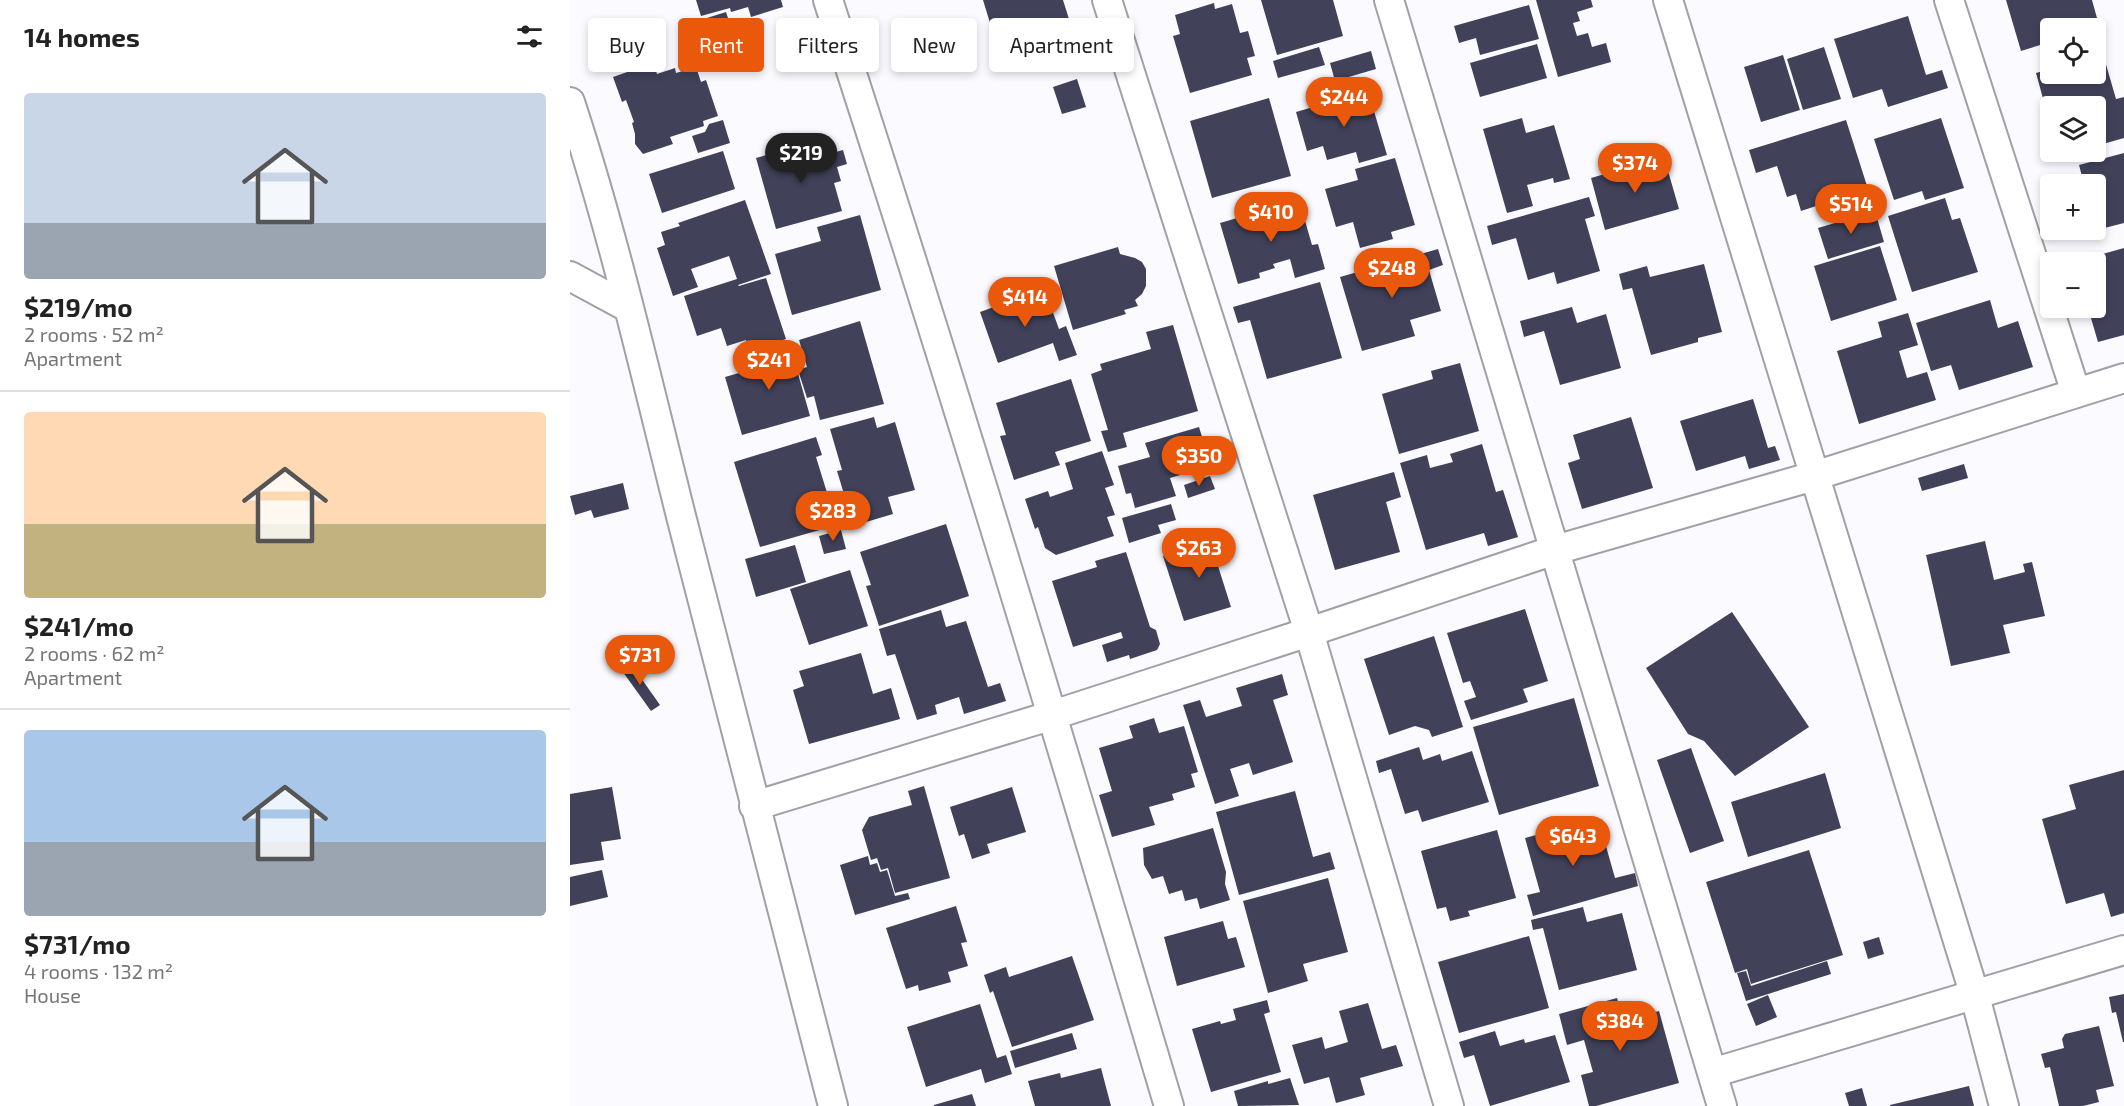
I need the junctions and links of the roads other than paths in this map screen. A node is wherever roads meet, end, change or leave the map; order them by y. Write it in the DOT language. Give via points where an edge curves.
graph roads {
  1 [pos="828,0"];
  2 [pos="1107,0"];
  3 [pos="1389,0"];
  4 [pos="1668,0"];
  5 [pos="1949,0"];
  6 [pos="570,102"];
  7 [pos="570,276"];
  8 [pos="628,308"];
  9 [pos="2124,378"];
  10 [pos="2076,393"];
  11 [pos="1814,476"];
  12 [pos="1555,549"];
  13 [pos="1309,633"];
  14 [pos="1053,715"];
  15 [pos="754,806"];
  16 [pos="2124,950"];
  17 [pos="1975,996"];
  18 [pos="1712,1073"];
  19 [pos="833,1106"];
  20 [pos="1169,1106"];
  21 [pos="1449,1106"];
  22 [pos="1722,1106"];
  23 [pos="2004,1106"];
  1 -- 14 [label="street"];
  2 -- 13 [label="street"];
  3 -- 12 [label="street"];
  4 -- 11 [label="street"];
  5 -- 10 [label="street"];
  6 -- 8 [label="street"];
  7 -- 8 [label="street"];
  8 -- 15 [label="street"];
  9 -- 10 [label="street"];
  10 -- 11 [label="street"];
  11 -- 12 [label="street"];
  11 -- 17 [label="street"];
  12 -- 13 [label="street"];
  12 -- 18 [label="street"];
  13 -- 14 [label="street"];
  13 -- 21 [label="street"];
  14 -- 15 [label="street"];
  14 -- 20 [label="street"];
  15 -- 19 [label="street"];
  16 -- 17 [label="street"];
  17 -- 18 [label="street"];
  17 -- 23 [label="street"];
  18 -- 22 [label="street"];
}
